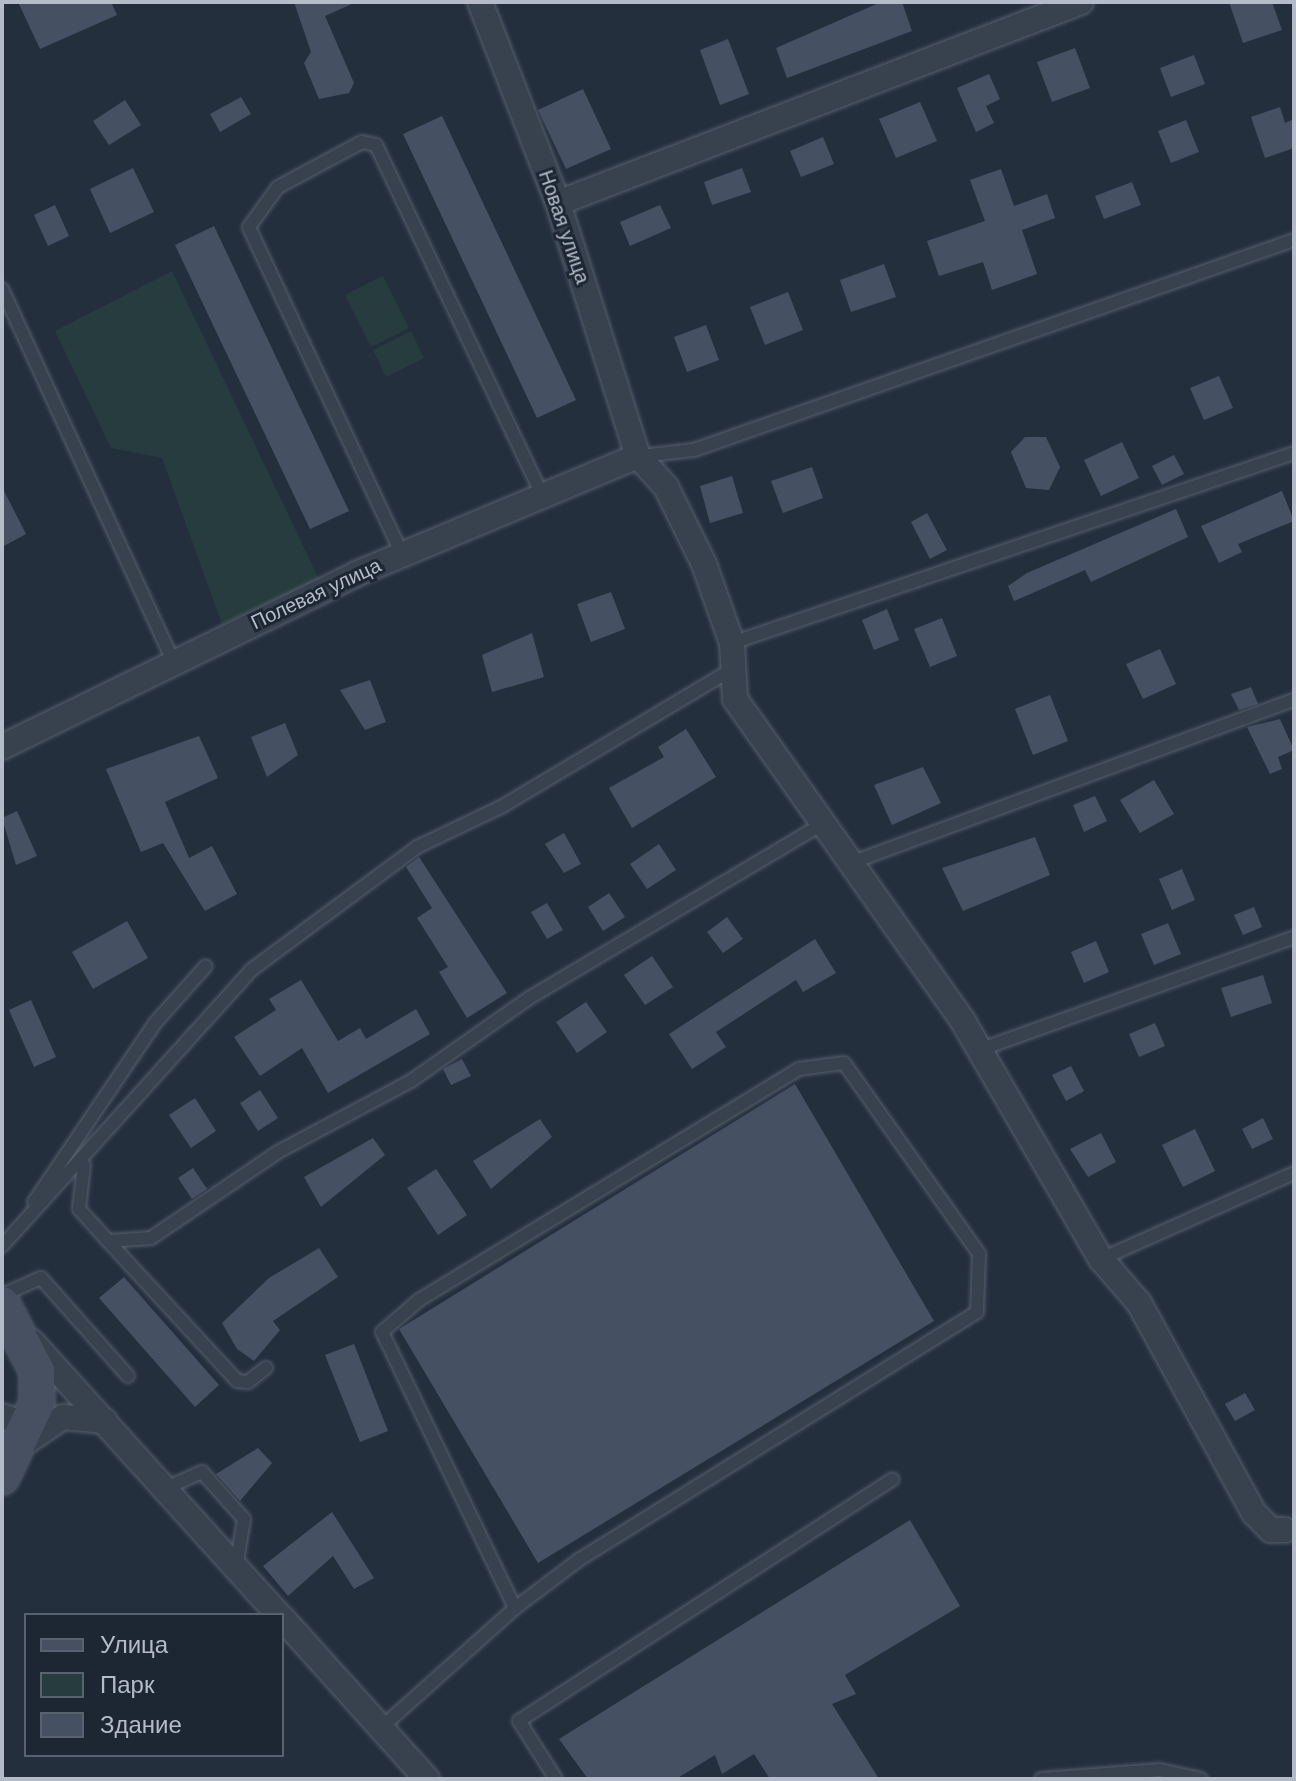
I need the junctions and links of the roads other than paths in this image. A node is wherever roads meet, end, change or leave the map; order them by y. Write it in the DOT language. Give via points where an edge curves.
graph roads {
  1 [pos="480,2"];
  2 [pos="1081,2"];
  3 [pos="558,203"];
  4 [pos="1294,240"];
  5 [pos="2,289"];
  6 [pos="1294,453"];
  7 [pos="638,456"];
  8 [pos="541,493"];
  9 [pos="402,554"];
  10 [pos="732,643"];
  11 [pos="173,661"];
  12 [pos="729,671"];
  13 [pos="1294,700"];
  14 [pos="2,747"];
  15 [pos="824,823"];
  16 [pos="853,862"];
  17 [pos="1294,937"];
  18 [pos="206,966"];
  19 [pos="979,1050"];
  20 [pos="85,1162"];
  21 [pos="1294,1173"];
  22 [pos="33,1205"];
  23 [pos="108,1241"];
  24 [pos="2,1246"];
  25 [pos="1101,1259"];
  26 [pos="4,1298"];
  27 [pos="22,1331"];
  28 [pos="266,1368"];
  29 [pos="128,1376"];
  30 [pos="105,1421"];
  31 [pos="18,1429"];
  32 [pos="2,1477"];
  33 [pos="893,1479"];
  34 [pos="164,1489"];
  35 [pos="1289,1527"];
  36 [pos="236,1568"];
  37 [pos="515,1608"];
  38 [pos="277,1613"];
  39 [pos="284,1620"];
  40 [pos="382,1727"];
  41 [pos="427,1779"];
  42 [pos="556,1779"];
  43 [pos="1041,1779"];
  44 [pos="1201,1779"];
  1 -- 3 [label="street, Новая улица"];
  2 -- 3 [label="street"];
  3 -- 7 [label="street, Новая улица"];
  4 -- 7 [label="lane" via="694,450"];
  5 -- 11 [label="lane"];
  6 -- 10 [label="lane"];
  7 -- 8 [label="street, Полевая улица"];
  7 -- 10 [label="street, Новая улица" via="687,522"];
  8 -- 9 [label="street, Полевая улица"];
  8 -- 9 [label="lane" via="376,145 362,142 278,187 249,227"];
  9 -- 11 [label="street, Полевая улица"];
  10 -- 12 [label="street"];
  11 -- 14 [label="street, Полевая улица"];
  12 -- 15 [label="street" via="745,719"];
  12 -- 20 [label="lane" via="501,807 417,847 251,970 164,1061"];
  13 -- 16 [label="lane"];
  15 -- 16 [label="street"];
  15 -- 23 [label="lane" via="529,998 411,1081 278,1152 151,1238"];
  16 -- 19 [label="street"];
  17 -- 19 [label="lane"];
  18 -- 22 [label="lane" via="155,1023"];
  19 -- 25 [label="street"];
  20 -- 22 [label="lane"];
  20 -- 23 [label="lane" via="79,1209"];
  21 -- 25 [label="lane"];
  22 -- 24 [label="lane"];
  23 -- 28 [label="lane" via="237,1381 248,1382"];
  25 -- 35 [label="street" via="1139,1303 1254,1513 1271,1530"];
  26 -- 27 [label="main road"];
  26 -- 29 [label="lane" via="41,1278"];
  27 -- 30 [label="street"];
  27 -- 31 [label="main road" via="37,1371"];
  30 -- 31 [label="street" via="63,1417"];
  30 -- 34 [label="street"];
  31 -- 32 [label="main road"];
  33 -- 42 [label="lane" via="519,1721"];
  34 -- 36 [label="street"];
  34 -- 36 [label="lane" via="202,1472 244,1519"];
  36 -- 38 [label="street"];
  37 -- 37 [label="lane" via="382,1332 419,1300 799,1069 844,1063 979,1254 977,1312 580,1559"];
  37 -- 40 [label="lane"];
  39 -- 40 [label="street"];
  40 -- 41 [label="street"];
  43 -- 44 [label="lane" via="1160,1770"];
}
